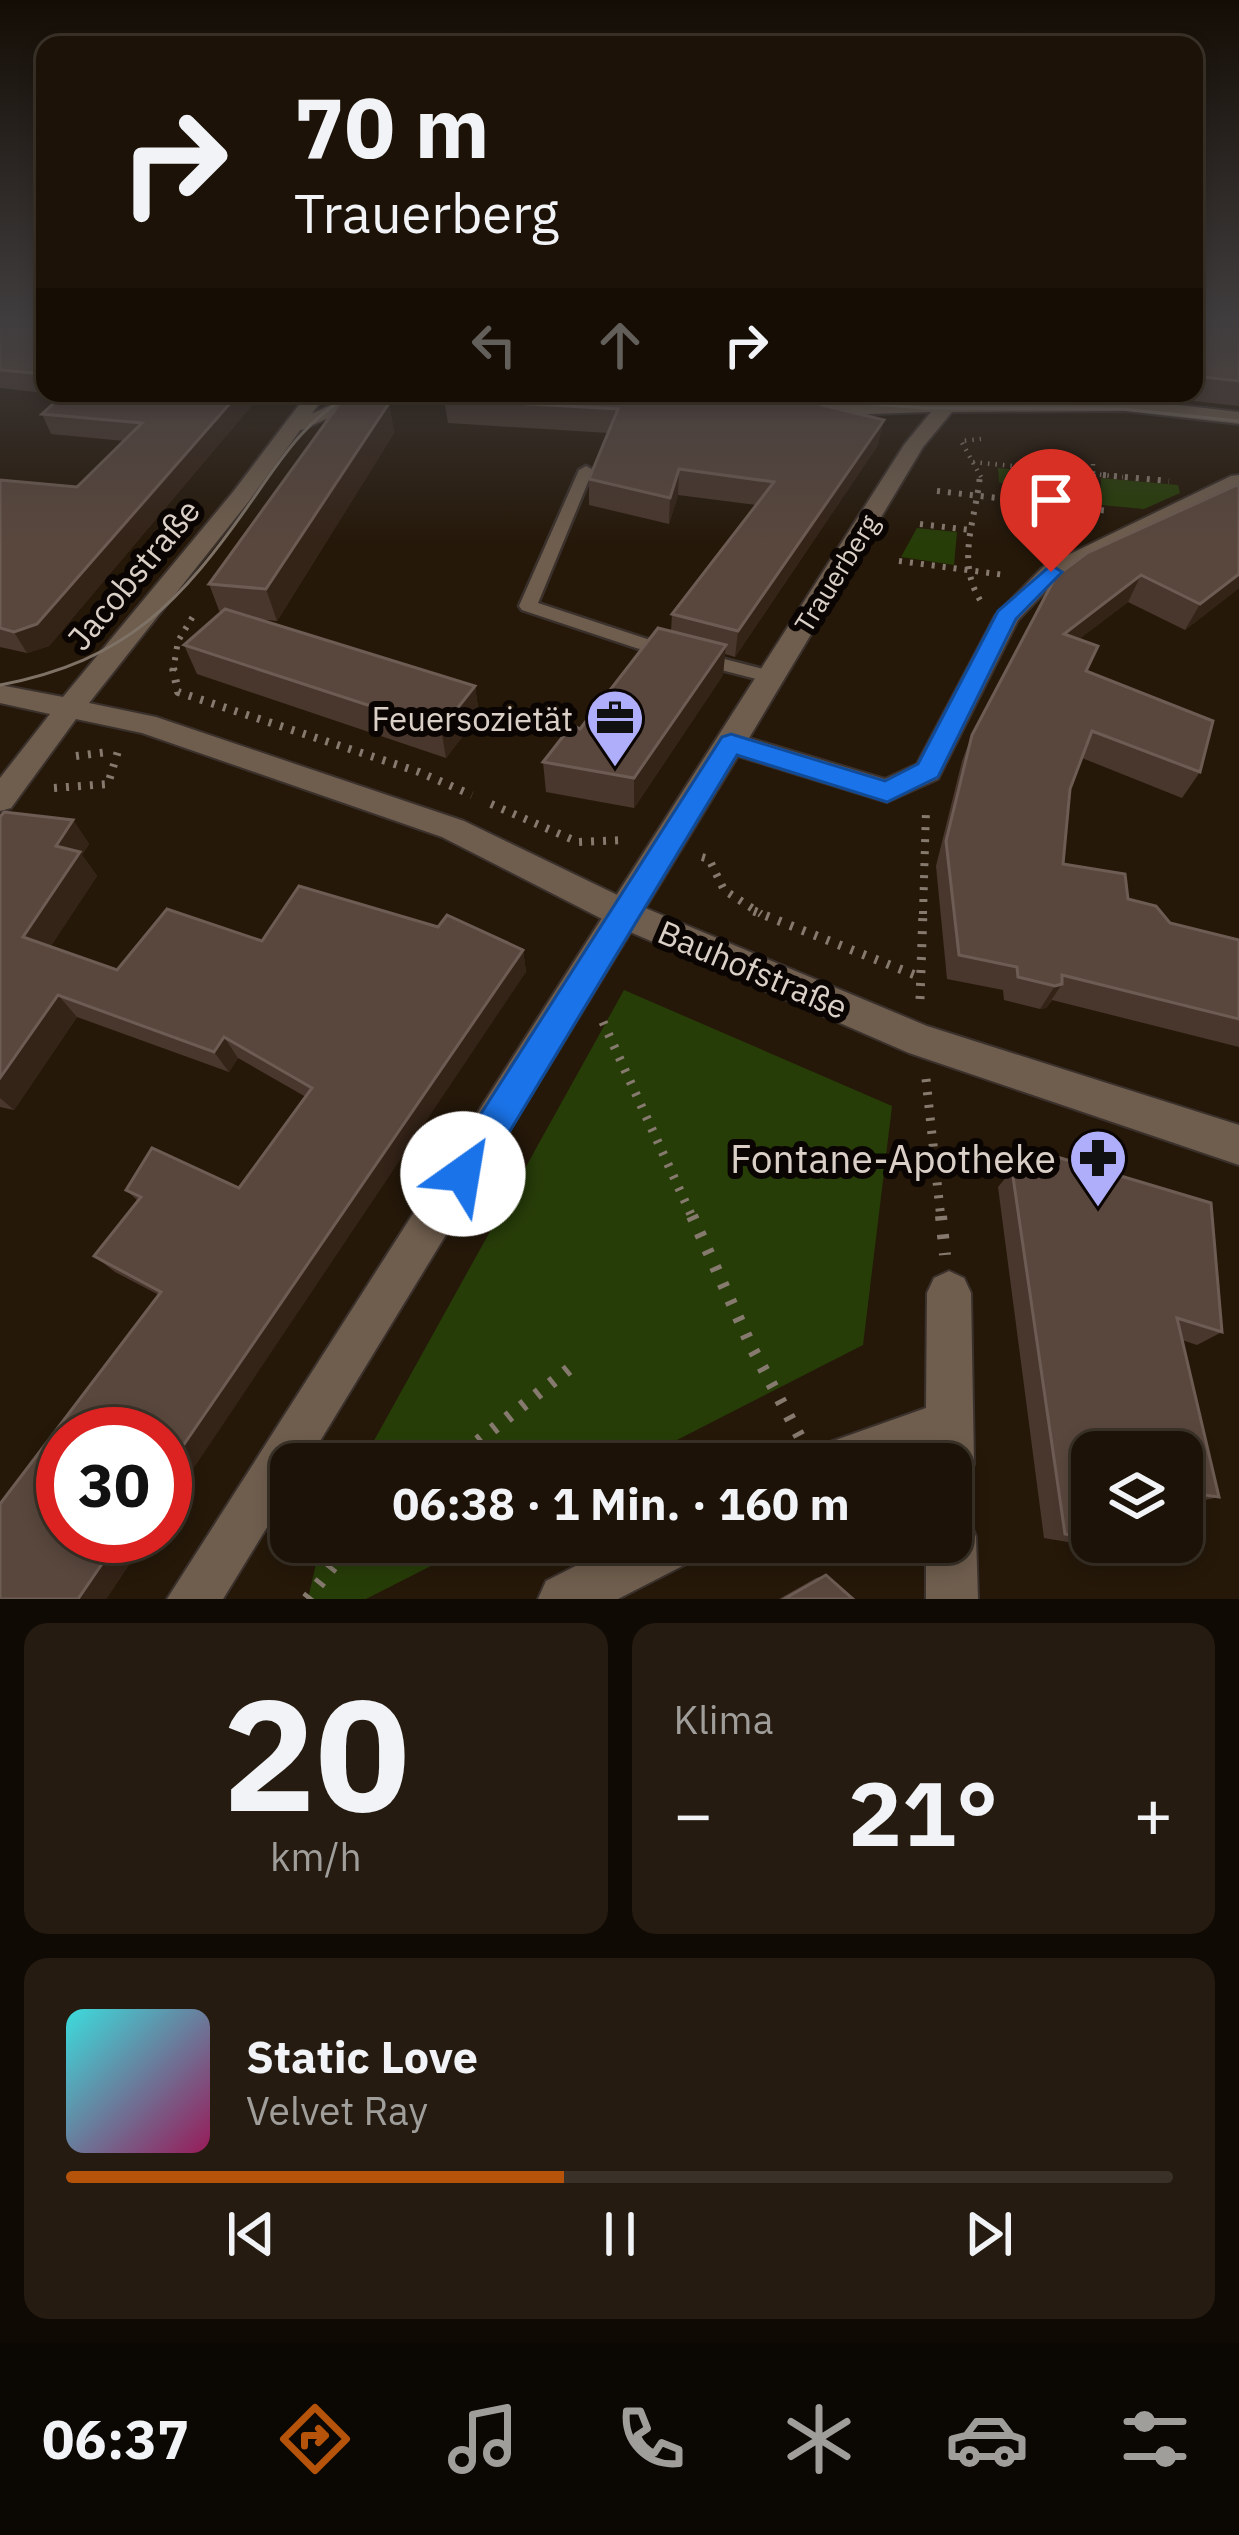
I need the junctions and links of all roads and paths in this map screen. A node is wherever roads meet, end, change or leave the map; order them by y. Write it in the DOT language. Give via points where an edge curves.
graph roads {
  1 [pos="312,402"];
  2 [pos="369,402"];
  3 [pos="835,402"];
  4 [pos="952,402"];
  5 [pos="946,406"];
  6 [pos="775,408"];
  7 [pos="874,409"];
  8 [pos="1239,418"];
  9 [pos="295,426"];
  10 [pos="961,441"];
  11 [pos="974,462"];
  12 [pos="1093,464"];
  13 [pos="586,470"];
  14 [pos="1093,474"];
  15 [pos="1228,486"];
  16 [pos="937,490"];
  17 [pos="978,495"];
  18 [pos="1094,509"];
  19 [pos="1151,523"];
  20 [pos="920,524"];
  21 [pos="970,530"];
  22 [pos="899,561"];
  23 [pos="970,571"];
  24 [pos="1040,583"];
  25 [pos="199,608"];
  26 [pos="1006,616"];
  27 [pos="772,677"];
  28 [pos="0,694"];
  29 [pos="66,707"];
  30 [pos="731,743"];
  31 [pos="118,751"];
  32 [pos="46,788"];
  33 [pos="0,800"];
  34 [pos="670,844"];
  35 [pos="626,915"];
  36 [pos="920,977"];
  37 [pos="585,981"];
  38 [pos="1239,1145"];
  39 [pos="949,1293"];
  40 [pos="569,1369"];
  41 [pos="475,1443"];
  42 [pos="811,1443"];
  43 [pos="949,1443"];
  44 [pos="335,1563"];
  45 [pos="635,1563"];
  46 [pos="951,1563"];
  47 [pos="194,1599"];
  48 [pos="307,1599"];
  49 [pos="564,1599"];
  50 [pos="952,1599"];
  1 -- 9 [label="street, Jacobstraße"];
  2 -- 9 [label="street"];
  3 -- 7 [label="street"];
  4 -- 5 [label="street, Trauerberg"];
  5 -- 7 [label="street"];
  5 -- 8 [label="street" via="1126,405"];
  5 -- 27 [label="street, Trauerberg"];
  6 -- 7 [label="street"];
  9 -- 29 [label="street, Jacobstraße"];
  10 -- 11 [label="path"];
  11 -- 14 [label="path"];
  11 -- 17 [label="path"];
  12 -- 14 [label="path"];
  13 -- 27 [label="lane" via="528,606"];
  14 -- 15 [label="path"];
  14 -- 18 [label="path"];
  15 -- 19 [label="street"];
  16 -- 17 [label="path"];
  17 -- 18 [label="path"];
  17 -- 21 [label="path"];
  18 -- 19 [label="path"];
  19 -- 24 [label="street"];
  20 -- 21 [label="path"];
  21 -- 23 [label="path"];
  22 -- 23 [label="path"];
  23 -- 24 [label="path"];
  23 -- 26 [label="path" via="970,588"];
  24 -- 26 [label="street"];
  25 -- 34 [label="path" via="172,644 178,692 419,772 578,842"];
  26 -- 30 [label="street" via="928,770 886,800"];
  27 -- 30 [label="street, Trauerberg"];
  28 -- 29 [label="street, Bauhofstraße"];
  29 -- 33 [label="street, Jacobstraße"];
  29 -- 35 [label="street, Bauhofstraße" via="146,724 453,829"];
  30 -- 34 [label="street, Trauerberg"];
  31 -- 32 [label="path" via="108,784"];
  34 -- 35 [label="street, Trauerberg"];
  34 -- 36 [label="path" via="710,859 724,890 755,912"];
  35 -- 37 [label="street, Trauerberg"];
  35 -- 38 [label="street, Bauhofstraße" via="922,1041"];
  37 -- 42 [label="path" via="758,1361"];
  37 -- 47 [label="street, Trauerberg"];
  39 -- 43 [label="street"];
  40 -- 41 [label="path"];
  44 -- 48 [label="path"];
  45 -- 49 [label="street"];
  46 -- 50 [label="street"];
}
